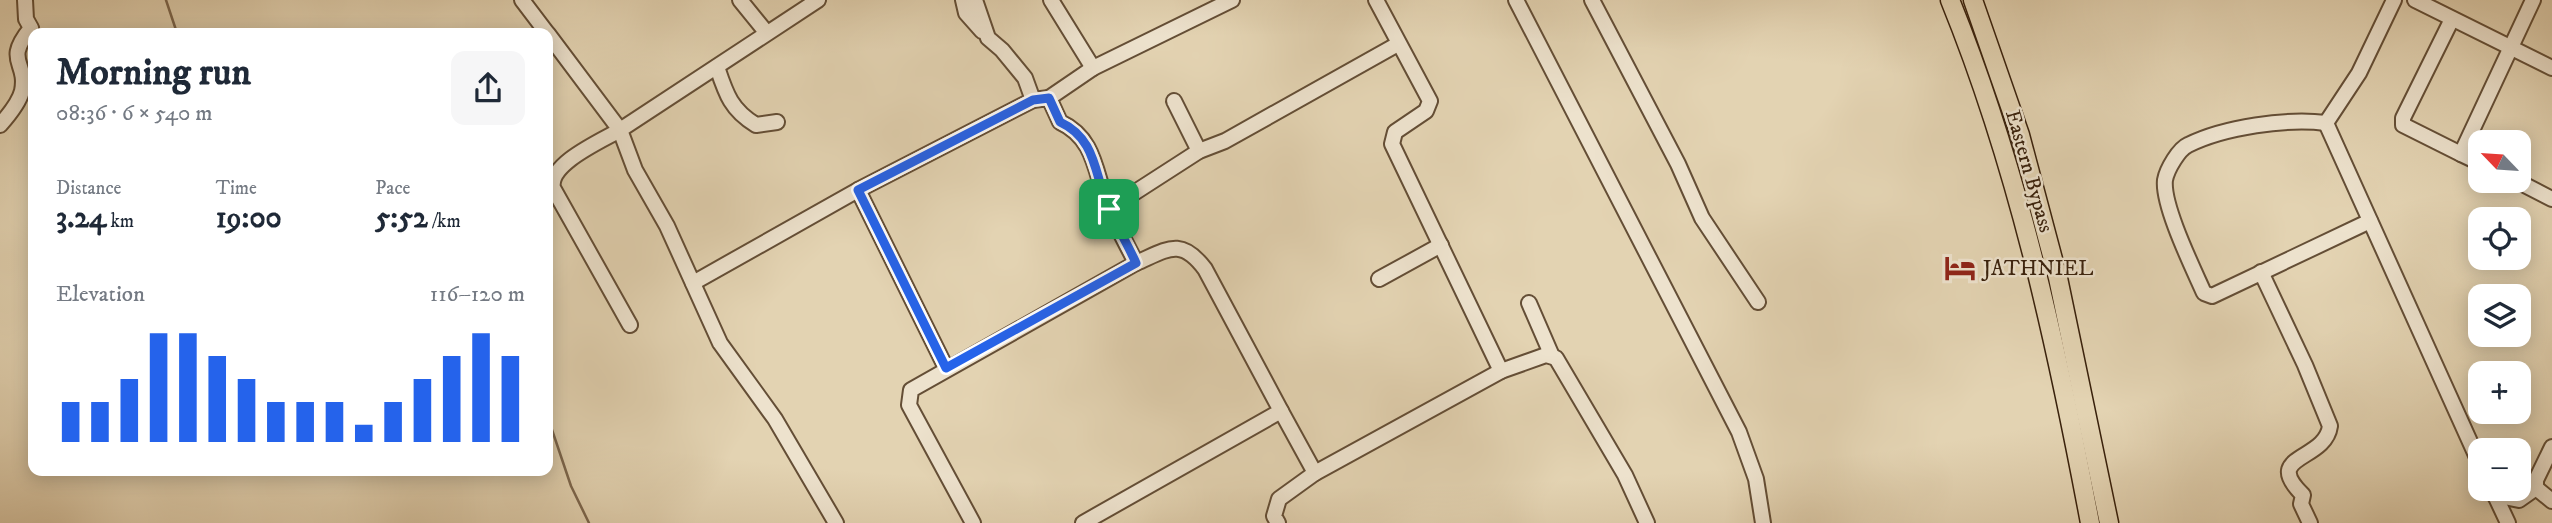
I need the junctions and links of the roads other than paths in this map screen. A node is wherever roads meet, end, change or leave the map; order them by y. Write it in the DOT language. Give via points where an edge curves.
graph roads {
  1 [pos="25,0"];
  2 [pos="522,0"];
  3 [pos="740,0"];
  4 [pos="818,0"];
  5 [pos="963,0"];
  6 [pos="975,0"];
  7 [pos="1051,0"];
  8 [pos="1232,0"];
  9 [pos="1376,0"];
  10 [pos="1516,0"];
  11 [pos="1592,0"];
  12 [pos="1950,0"];
  13 [pos="1973,0"];
  14 [pos="2394,0"];
  15 [pos="2414,0"];
  16 [pos="2533,0"];
  17 [pos="2452,19"];
  18 [pos="31,28"];
  19 [pos="543,28"];
  20 [pos="766,32"];
  21 [pos="28,37"];
  22 [pos="988,38"];
  23 [pos="553,42"];
  24 [pos="1398,44"];
  25 [pos="2509,47"];
  26 [pos="718,67"];
  27 [pos="1093,68"];
  28 [pos="2552,68"];
  29 [pos="1049,98"];
  30 [pos="1033,100"];
  31 [pos="1174,101"];
  32 [pos="777,122"];
  33 [pos="2326,124"];
  34 [pos="0,125"];
  35 [pos="620,130"];
  36 [pos="1199,151"];
  37 [pos="2461,154"];
  38 [pos="2468,157"];
  39 [pos="553,179"];
  40 [pos="553,188"];
  41 [pos="2531,188"];
  42 [pos="858,190"];
  43 [pos="2552,198"];
  44 [pos="1109,209"];
  45 [pos="2370,221"];
  46 [pos="1441,245"];
  47 [pos="1136,263"];
  48 [pos="2261,272"];
  49 [pos="1379,279"];
  50 [pos="694,283"];
  51 [pos="1758,302"];
  52 [pos="1529,303"];
  53 [pos="630,326"];
  54 [pos="1552,356"];
  55 [pos="946,368"];
  56 [pos="1501,371"];
  57 [pos="1281,411"];
  58 [pos="2468,438"];
  59 [pos="2552,447"];
  60 [pos="1315,473"];
  61 [pos="2536,488"];
  62 [pos="2531,492"];
  63 [pos="2498,501"];
  64 [pos="2552,501"];
  65 [pos="836,523"];
  66 [pos="973,523"];
  67 [pos="1083,523"];
  68 [pos="1278,523"];
  69 [pos="1647,523"];
  70 [pos="1763,523"];
  71 [pos="2090,523"];
  72 [pos="2109,523"];
  73 [pos="2310,523"];
  74 [pos="2508,523"];
  1 -- 18 [label="street"];
  2 -- 19 [label="street"];
  3 -- 20 [label="street"];
  4 -- 20 [label="street"];
  5 -- 22 [label="street" via="966,13"];
  6 -- 22 [label="street"];
  7 -- 27 [label="street"];
  8 -- 27 [label="street"];
  9 -- 24 [label="street"];
  10 -- 70 [label="street" via="1739,432 1756,479"];
  11 -- 51 [label="street" via="1702,218"];
  12 -- 71 [label="main road, Eastern Bypass" via="1969,46 2025,232 2071,421"];
  13 -- 72 [label="main road, Eastern Bypass" via="2020,135 2058,278"];
  14 -- 33 [label="street" via="2359,73"];
  15 -- 17 [label="street"];
  16 -- 25 [label="street"];
  17 -- 25 [label="street"];
  17 -- 37 [label="street" via="2403,125"];
  20 -- 26 [label="street"];
  21 -- 34 [label="street" via="16,51 21,94"];
  22 -- 30 [label="street" via="1025,78"];
  23 -- 35 [label="street"];
  24 -- 36 [label="street" via="1226,141"];
  24 -- 46 [label="street" via="1430,101 1429,107 1395,132 1392,144"];
  25 -- 28 [label="street"];
  25 -- 37 [label="street"];
  26 -- 32 [label="street" via="728,102 739,115 756,125"];
  26 -- 35 [label="street"];
  27 -- 29 [label="street"];
  29 -- 30 [label="street"];
  29 -- 44 [label="street" via="1060,122 1077,130 1092,156"];
  30 -- 42 [label="street"];
  31 -- 36 [label="street"];
  33 -- 45 [label="street"];
  33 -- 48 [label="street" via="2288,120 2186,145 2165,180 2204,293 2212,296"];
  35 -- 39 [label="street" via="563,165"];
  35 -- 50 [label="street" via="635,170"];
  36 -- 44 [label="street"];
  37 -- 38 [label="street"];
  40 -- 53 [label="street"];
  41 -- 43 [label="street"];
  42 -- 50 [label="street"];
  42 -- 55 [label="street"];
  44 -- 47 [label="street"];
  45 -- 48 [label="street"];
  45 -- 58 [label="street"];
  46 -- 49 [label="street"];
  46 -- 56 [label="street"];
  47 -- 55 [label="street"];
  47 -- 57 [label="street" via="1169,248 1182,247 1196,257"];
  48 -- 73 [label="street" via="2330,426 2323,444 2292,463 2288,472 2289,481 2304,495 2301,504"];
  50 -- 65 [label="street" via="720,343 775,419"];
  52 -- 54 [label="street"];
  54 -- 56 [label="street"];
  54 -- 69 [label="street" via="1625,475"];
  55 -- 66 [label="street" via="911,390 909,405"];
  56 -- 60 [label="street"];
  57 -- 60 [label="street"];
  57 -- 67 [label="street"];
  59 -- 61 [label="street"];
  60 -- 68 [label="street" via="1279,499 1275,506"];
  61 -- 62 [label="street"];
  61 -- 64 [label="street"];
  63 -- 74 [label="street"];
}
